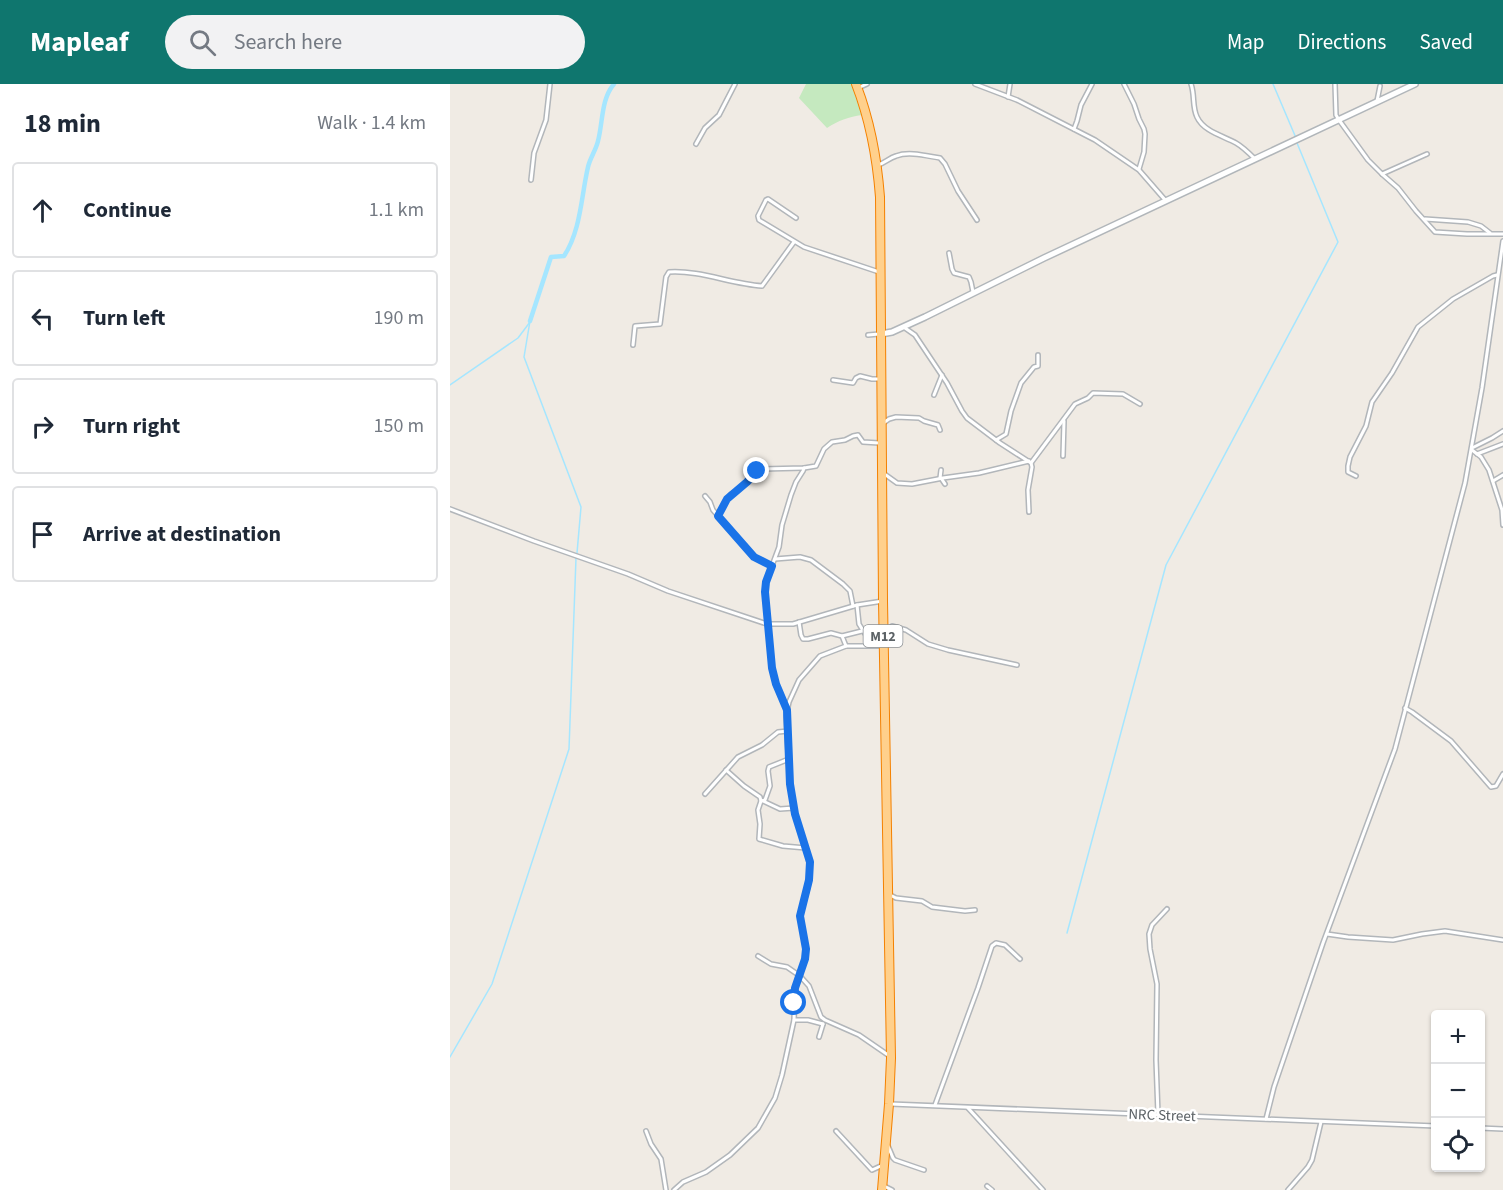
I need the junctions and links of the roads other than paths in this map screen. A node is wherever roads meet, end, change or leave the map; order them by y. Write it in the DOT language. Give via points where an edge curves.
graph roads {
  1 [pos="550,84"];
  2 [pos="735,84"];
  3 [pos="867,84"];
  4 [pos="975,84"];
  5 [pos="1010,84"];
  6 [pos="1092,84"];
  7 [pos="1124,84"];
  8 [pos="1191,84"];
  9 [pos="1335,84"];
  10 [pos="1415,84"];
  11 [pos="857,86"];
  12 [pos="1380,86"];
  13 [pos="1008,97"];
  14 [pos="1376,102"];
  15 [pos="1339,120"];
  16 [pos="1074,129"];
  17 [pos="696,144"];
  18 [pos="1427,154"];
  19 [pos="1256,160"];
  20 [pos="877,165"];
  21 [pos="1139,170"];
  22 [pos="1382,174"];
  23 [pos="531,180"];
  24 [pos="1166,201"];
  25 [pos="796,218"];
  26 [pos="1423,219"];
  27 [pos="977,220"];
  28 [pos="1492,234"];
  29 [pos="1503,234"];
  30 [pos="794,242"];
  31 [pos="1503,242"];
  32 [pos="950,253"];
  33 [pos="1503,267"];
  34 [pos="880,273"];
  35 [pos="1498,273"];
  36 [pos="973,294"];
  37 [pos="903,327"];
  38 [pos="881,334"];
  39 [pos="868,335"];
  40 [pos="633,345"];
  41 [pos="1038,355"];
  42 [pos="942,375"];
  43 [pos="881,379"];
  44 [pos="833,380"];
  45 [pos="934,394"];
  46 [pos="1140,405"];
  47 [pos="1064,419"];
  48 [pos="881,425"];
  49 [pos="940,430"];
  50 [pos="1503,431"];
  51 [pos="996,440"];
  52 [pos="881,443"];
  53 [pos="1503,444"];
  54 [pos="1472,449"];
  55 [pos="1477,454"];
  56 [pos="1063,456"];
  57 [pos="1030,462"];
  58 [pos="804,468"];
  59 [pos="941,470"];
  60 [pos="882,472"];
  61 [pos="1356,476"];
  62 [pos="1503,476"];
  63 [pos="941,478"];
  64 [pos="1493,481"];
  65 [pos="945,484"];
  66 [pos="705,496"];
  67 [pos="450,509"];
  68 [pos="1029,512"];
  69 [pos="718,516"];
  70 [pos="1503,525"];
  71 [pos="775,559"];
  72 [pos="772,566"];
  73 [pos="883,601"];
  74 [pos="855,605"];
  75 [pos="799,622"];
  76 [pos="767,624"];
  77 [pos="862,631"];
  78 [pos="842,636"];
  79 [pos="872,645"];
  80 [pos="846,646"];
  81 [pos="884,646"];
  82 [pos="1017,665"];
  83 [pos="1405,708"];
  84 [pos="787,710"];
  85 [pos="788,731"];
  86 [pos="789,759"];
  87 [pos="726,770"];
  88 [pos="1503,774"];
  89 [pos="705,794"];
  90 [pos="762,801"];
  91 [pos="794,808"];
  92 [pos="806,848"];
  93 [pos="888,894"];
  94 [pos="1167,909"];
  95 [pos="975,910"];
  96 [pos="1327,934"];
  97 [pos="1503,940"];
  98 [pos="758,956"];
  99 [pos="1020,958"];
  100 [pos="800,976"];
  101 [pos="794,1020"];
  102 [pos="824,1022"];
  103 [pos="819,1036"];
  104 [pos="891,1058"];
  105 [pos="889,1104"];
  106 [pos="934,1105"];
  107 [pos="969,1108"];
  108 [pos="1158,1114"];
  109 [pos="1266,1119"];
  110 [pos="1321,1122"];
  111 [pos="1431,1126"];
  112 [pos="1485,1128"];
  113 [pos="1503,1129"];
  114 [pos="646,1131"];
  115 [pos="836,1131"];
  116 [pos="886,1141"];
  117 [pos="884,1164"];
  118 [pos="924,1170"];
  119 [pos="987,1186"];
  120 [pos="1039,1186"];
  121 [pos="882,1188"];
  122 [pos="666,1190"];
  123 [pos="674,1190"];
  124 [pos="892,1190"];
  125 [pos="992,1190"];
  126 [pos="1036,1190"];
  127 [pos="1043,1190"];
  128 [pos="1288,1190"];
  1 -- 23 [label="street" via="546,120 533,159"];
  2 -- 17 [label="street" via="720,115 705,128"];
  3 -- 11 [label="street"];
  4 -- 13 [label="street"];
  5 -- 13 [label="street"];
  6 -- 16 [label="street"];
  7 -- 21 [label="street" via="1144,129"];
  8 -- 19 [label="street" via="1199,121 1239,144"];
  9 -- 15 [label="street"];
  10 -- 14 [label="street"];
  11 -- 20 [label="highway, M12"];
  12 -- 14 [label="street"];
  13 -- 16 [label="street"];
  14 -- 15 [label="street"];
  15 -- 19 [label="street"];
  15 -- 22 [label="street"];
  16 -- 21 [label="street"];
  18 -- 22 [label="street"];
  19 -- 24 [label="street"];
  20 -- 27 [label="street" via="900,155 940,158"];
  20 -- 34 [label="highway, M12"];
  21 -- 24 [label="street"];
  22 -- 26 [label="street"];
  24 -- 36 [label="street"];
  25 -- 30 [label="street" via="768,199 758,216"];
  26 -- 28 [label="street" via="1468,222"];
  26 -- 28 [label="street" via="1435,232"];
  28 -- 29 [label="street"];
  30 -- 34 [label="street"];
  30 -- 40 [label="street" via="762,286 669,272 660,324 635,326"];
  31 -- 35 [label="street"];
  32 -- 36 [label="street" via="952,269 969,277"];
  33 -- 35 [label="street"];
  34 -- 38 [label="highway, M12"];
  35 -- 54 [label="street"];
  35 -- 61 [label="street" via="1453,299 1419,327 1372,402 1348,466 1348,472"];
  36 -- 37 [label="street"];
  37 -- 38 [label="street"];
  37 -- 42 [label="street" via="915,335"];
  38 -- 39 [label="street"];
  38 -- 43 [label="highway, M12"];
  41 -- 51 [label="street" via="1038,366 1021,383 1006,434"];
  42 -- 45 [label="street"];
  42 -- 51 [label="street" via="962,411"];
  43 -- 44 [label="street" via="860,376 853,383"];
  43 -- 48 [label="highway, M12"];
  46 -- 47 [label="street" via="1123,394 1093,393 1076,404"];
  47 -- 56 [label="street"];
  47 -- 57 [label="street"];
  48 -- 49 [label="street" via="889,418 920,418 938,425"];
  48 -- 52 [label="highway, M12"];
  50 -- 54 [label="street"];
  51 -- 57 [label="street"];
  52 -- 58 [label="street" via="863,442 856,435 832,442 816,466"];
  52 -- 60 [label="highway, M12"];
  53 -- 55 [label="street"];
  54 -- 55 [label="street"];
  54 -- 83 [label="street"];
  55 -- 64 [label="street"];
  57 -- 63 [label="street"];
  57 -- 68 [label="street"];
  58 -- 69 [label="street" via="759,470 731,494"];
  58 -- 71 [label="street" via="791,495"];
  59 -- 63 [label="street"];
  60 -- 63 [label="street" via="897,483"];
  60 -- 73 [label="highway, M12"];
  62 -- 64 [label="street"];
  63 -- 65 [label="street"];
  64 -- 70 [label="street"];
  66 -- 69 [label="street"];
  67 -- 76 [label="street"];
  69 -- 72 [label="street" via="754,557"];
  71 -- 72 [label="street"];
  71 -- 74 [label="street" via="811,560 850,591"];
  72 -- 76 [label="street" via="765,586"];
  73 -- 74 [label="street"];
  73 -- 81 [label="highway, M12"];
  74 -- 75 [label="street"];
  74 -- 77 [label="street"];
  75 -- 76 [label="street"];
  75 -- 78 [label="street" via="803,639 831,633"];
  76 -- 84 [label="street" via="774,678"];
  77 -- 78 [label="street"];
  77 -- 79 [label="street"];
  78 -- 80 [label="street"];
  79 -- 80 [label="street"];
  79 -- 81 [label="street"];
  80 -- 84 [label="street" via="816,659 799,680"];
  81 -- 82 [label="street" via="892,626 928,644"];
  81 -- 93 [label="highway, M12"];
  83 -- 88 [label="street" via="1451,741 1491,788"];
  83 -- 96 [label="street" via="1390,764"];
  84 -- 85 [label="street"];
  85 -- 86 [label="street"];
  85 -- 87 [label="street" via="778,732 762,746 738,757"];
  86 -- 90 [label="street" via="769,767 770,786"];
  86 -- 91 [label="street"];
  87 -- 89 [label="street"];
  87 -- 90 [label="street"];
  90 -- 91 [label="street" via="780,809"];
  90 -- 92 [label="street" via="758,810 759,840"];
  91 -- 92 [label="street"];
  92 -- 100 [label="street" via="809,880 800,916 806,949"];
  93 -- 95 [label="street" via="922,900 932,907"];
  93 -- 104 [label="highway, M12"];
  94 -- 108 [label="street" via="1149,934 1157,984"];
  96 -- 97 [label="street" via="1393,940 1445,931"];
  96 -- 109 [label="street"];
  98 -- 100 [label="street"];
  99 -- 106 [label="street" via="1003,944 992,946"];
  100 -- 101 [label="street" via="795,988"];
  100 -- 102 [label="street" via="809,986"];
  101 -- 102 [label="street"];
  101 -- 123 [label="street" via="779,1087 764,1120 730,1155"];
  102 -- 103 [label="street"];
  102 -- 104 [label="street" via="860,1035"];
  104 -- 105 [label="highway, M12"];
  105 -- 106 [label="street, NRC Street"];
  105 -- 116 [label="highway, M12"];
  106 -- 107 [label="street, NRC Street"];
  107 -- 108 [label="street, NRC Street"];
  107 -- 120 [label="street"];
  108 -- 109 [label="street, NRC Street"];
  109 -- 110 [label="street, NRC Street"];
  110 -- 111 [label="street, NRC Street"];
  110 -- 128 [label="street" via="1312,1160"];
  112 -- 113 [label="street"];
  114 -- 122 [label="street" via="661,1159"];
  115 -- 117 [label="street" via="872,1170"];
  116 -- 117 [label="highway, M12"];
  116 -- 118 [label="street" via="895,1160"];
  117 -- 121 [label="highway, M12"];
  119 -- 125 [label="street"];
  120 -- 126 [label="street"];
  120 -- 127 [label="street"];
  121 -- 124 [label="street"];
}
